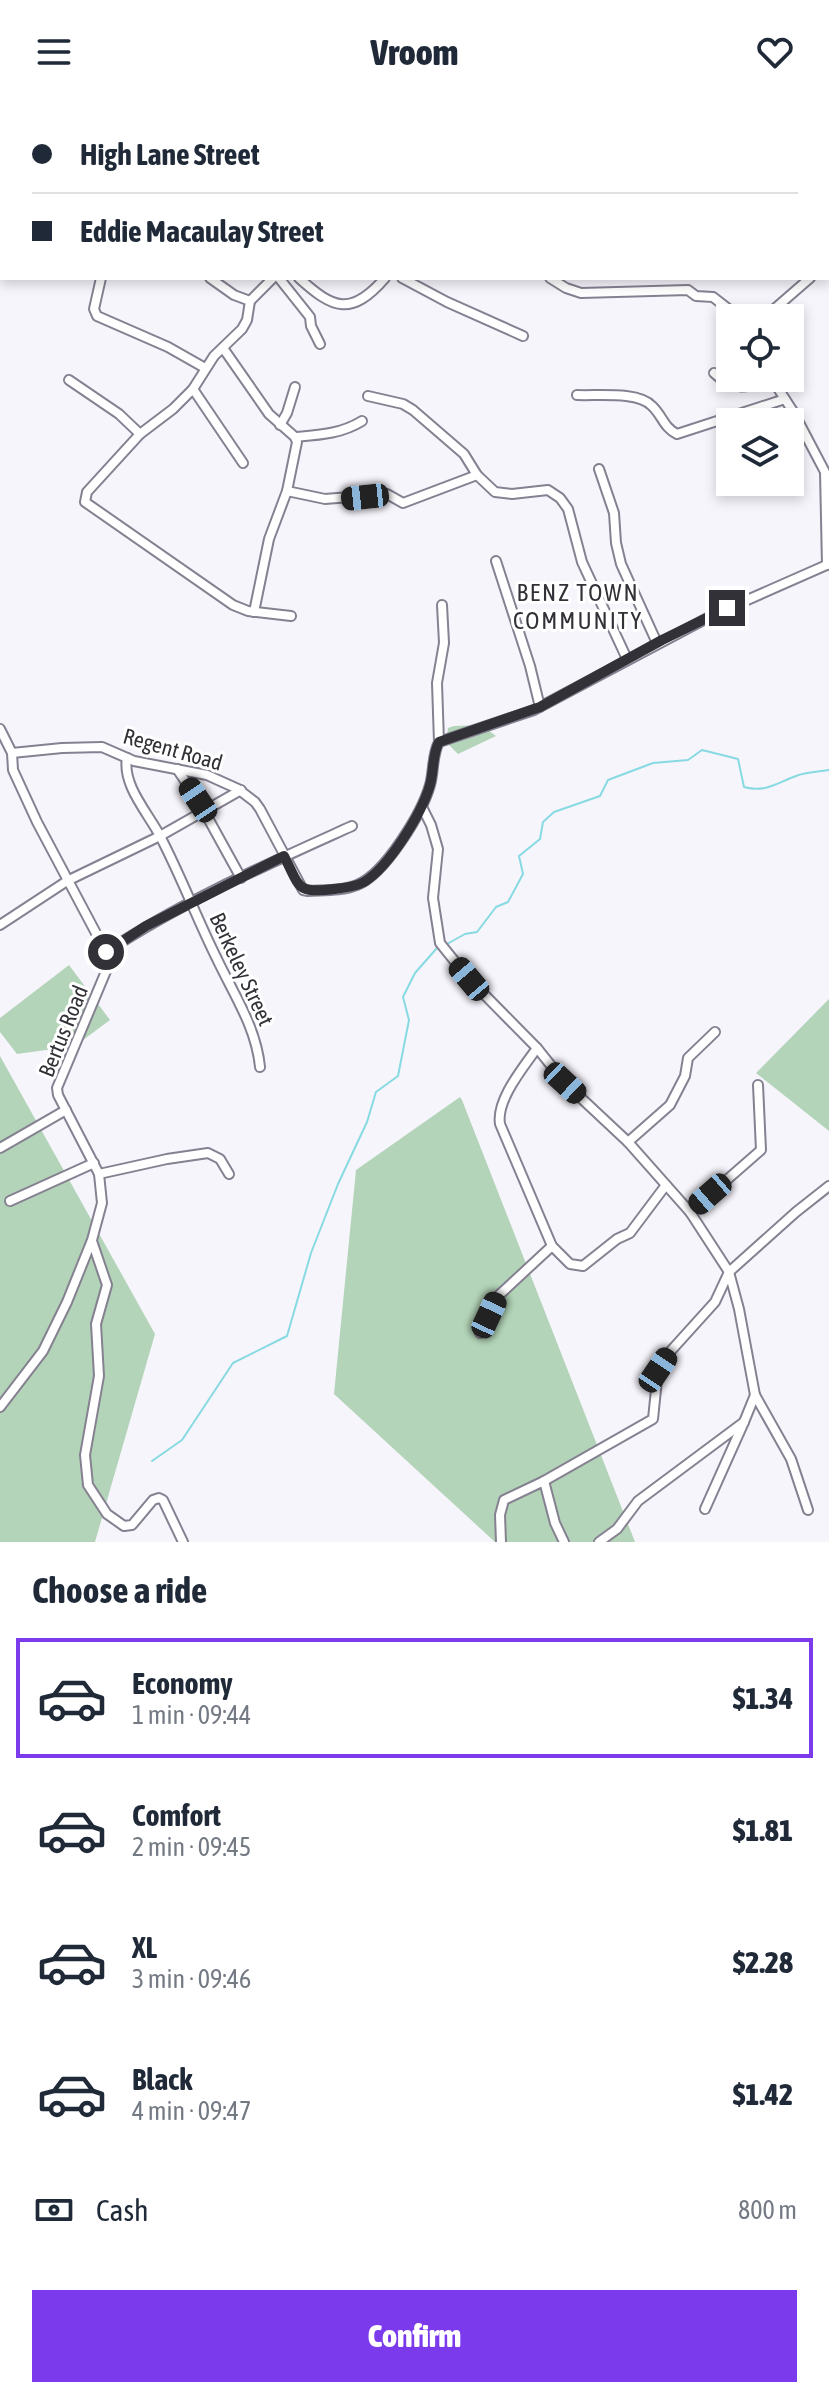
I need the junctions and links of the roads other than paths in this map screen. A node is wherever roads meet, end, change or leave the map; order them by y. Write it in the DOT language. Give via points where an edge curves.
graph roads {
  1 [pos="101,280"];
  2 [pos="213,280"];
  3 [pos="271,280"];
  4 [pos="281,280"];
  5 [pos="301,280"];
  6 [pos="383,280"];
  7 [pos="406,280"];
  8 [pos="553,280"];
  9 [pos="808,280"];
  10 [pos="250,301"];
  11 [pos="722,304"];
  12 [pos="780,304"];
  13 [pos="523,336"];
  14 [pos="320,344"];
  15 [pos="223,348"];
  16 [pos="205,368"];
  17 [pos="69,380"];
  18 [pos="295,387"];
  19 [pos="193,389"];
  20 [pos="780,392"];
  21 [pos="577,395"];
  22 [pos="368,396"];
  23 [pos="785,399"];
  24 [pos="362,421"];
  25 [pos="280,425"];
  26 [pos="140,434"];
  27 [pos="295,437"];
  28 [pos="243,463"];
  29 [pos="599,469"];
  30 [pos="477,475"];
  31 [pos="287,491"];
  32 [pos="496,561"];
  33 [pos="828,565"];
  34 [pos="442,605"];
  35 [pos="254,612"];
  36 [pos="291,616"];
  37 [pos="657,643"];
  38 [pos="627,659"];
  39 [pos="540,707"];
  40 [pos="0,729"];
  41 [pos="439,742"];
  42 [pos="12,753"];
  43 [pos="127,758"];
  44 [pos="177,769"];
  45 [pos="241,790"];
  46 [pos="422,807"];
  47 [pos="204,812"];
  48 [pos="352,826"];
  49 [pos="160,836"];
  50 [pos="284,856"];
  51 [pos="241,878"];
  52 [pos="67,881"];
  53 [pos="190,902"];
  54 [pos="0,925"];
  55 [pos="106,952"];
  56 [pos="715,1032"];
  57 [pos="537,1048"];
  58 [pos="260,1067"];
  59 [pos="758,1085"];
  60 [pos="66,1110"];
  61 [pos="628,1142"];
  62 [pos="0,1148"];
  63 [pos="94,1163"];
  64 [pos="99,1174"];
  65 [pos="229,1174"];
  66 [pos="666,1185"];
  67 [pos="829,1186"];
  68 [pos="10,1201"];
  69 [pos="690,1212"];
  70 [pos="92,1240"];
  71 [pos="552,1246"];
  72 [pos="729,1272"];
  73 [pos="480,1333"];
  74 [pos="755,1395"];
  75 [pos="0,1407"];
  76 [pos="744,1422"];
  77 [pos="544,1481"];
  78 [pos="705,1509"];
  79 [pos="808,1510"];
  80 [pos="183,1542"];
  81 [pos="501,1542"];
  82 [pos="564,1542"];
  83 [pos="599,1542"];
  1 -- 16 [label="street" via="97,316"];
  2 -- 10 [label="street"];
  3 -- 10 [label="street"];
  4 -- 14 [label="street" via="310,317"];
  5 -- 6 [label="street" via="319,296 343,306 358,303"];
  7 -- 13 [label="street"];
  8 -- 11 [label="street" via="581,293 688,290"];
  9 -- 12 [label="street"];
  10 -- 15 [label="street" via="242,329"];
  15 -- 16 [label="street"];
  15 -- 25 [label="street"];
  16 -- 19 [label="street"];
  17 -- 26 [label="street"];
  18 -- 25 [label="street"];
  19 -- 26 [label="street"];
  19 -- 28 [label="street"];
  20 -- 23 [label="street"];
  21 -- 23 [label="street" via="644,399 677,434"];
  22 -- 30 [label="street" via="413,410 464,454"];
  23 -- 33 [label="street" via="825,472"];
  24 -- 27 [label="street" via="327,435"];
  25 -- 27 [label="street"];
  26 -- 35 [label="street" via="87,492 85,502 233,605"];
  27 -- 31 [label="street" via="298,448"];
  29 -- 37 [label="street" via="614,513 621,564"];
  30 -- 31 [label="street" via="403,503 387,494 325,499"];
  30 -- 38 [label="street" via="495,492 548,490 565,503 582,562"];
  31 -- 35 [label="street" via="269,539"];
  32 -- 39 [label="street"];
  33 -- 37 [label="street"];
  34 -- 41 [label="street"];
  35 -- 36 [label="street"];
  37 -- 38 [label="street"];
  38 -- 39 [label="street"];
  39 -- 41 [label="street"];
  40 -- 42 [label="street"];
  41 -- 46 [label="street"];
  42 -- 43 [label="street, Regent Road" via="102,747"];
  42 -- 52 [label="street" via="16,777"];
  43 -- 44 [label="street, Regent Road"];
  43 -- 49 [label="street, Berkeley Street" via="128,778"];
  44 -- 45 [label="street, Regent Road"];
  44 -- 47 [label="street"];
  45 -- 47 [label="street"];
  45 -- 50 [label="street, Regent Road" via="260,809"];
  46 -- 50 [label="street, Regent Road" via="378,871 355,886 303,890"];
  46 -- 57 [label="street" via="438,849 433,898 443,947"];
  47 -- 49 [label="street"];
  47 -- 51 [label="street"];
  48 -- 50 [label="street"];
  49 -- 52 [label="street"];
  49 -- 53 [label="street, Berkeley Street"];
  50 -- 51 [label="street"];
  51 -- 53 [label="street"];
  52 -- 54 [label="street"];
  52 -- 55 [label="street"];
  53 -- 55 [label="street"];
  53 -- 58 [label="street, Berkeley Street" via="253,1031"];
  55 -- 60 [label="street, Bertus Road" via="108,970 58,1082"];
  56 -- 61 [label="street" via="688,1058 670,1105"];
  57 -- 61 [label="street" via="565,1083"];
  57 -- 71 [label="street" via="498,1115"];
  59 -- 69 [label="street" via="761,1150"];
  60 -- 62 [label="street"];
  60 -- 63 [label="street, Bertus Road"];
  61 -- 66 [label="street"];
  63 -- 64 [label="street, Bertus Road"];
  63 -- 68 [label="street"];
  64 -- 65 [label="street" via="208,1153 220,1159"];
  64 -- 70 [label="street, Bertus Road" via="102,1203"];
  66 -- 69 [label="street"];
  66 -- 71 [label="street" via="630,1233 583,1266 570,1264"];
  67 -- 72 [label="street"];
  69 -- 72 [label="street"];
  70 -- 75 [label="street, Bertus Road" via="43,1351"];
  70 -- 80 [label="street" via="107,1285 96,1324 99,1376 85,1455 88,1485 107,1514 124,1526 132,1525 153,1500 163,1500"];
  71 -- 73 [label="street" via="497,1297"];
  72 -- 74 [label="street"];
  72 -- 77 [label="street" via="715,1302 658,1370 653,1419"];
  74 -- 76 [label="street"];
  74 -- 79 [label="street" via="791,1459"];
  76 -- 78 [label="street"];
  76 -- 83 [label="street" via="638,1501 617,1529"];
  77 -- 81 [label="street" via="504,1500"];
  77 -- 82 [label="street"];
}
